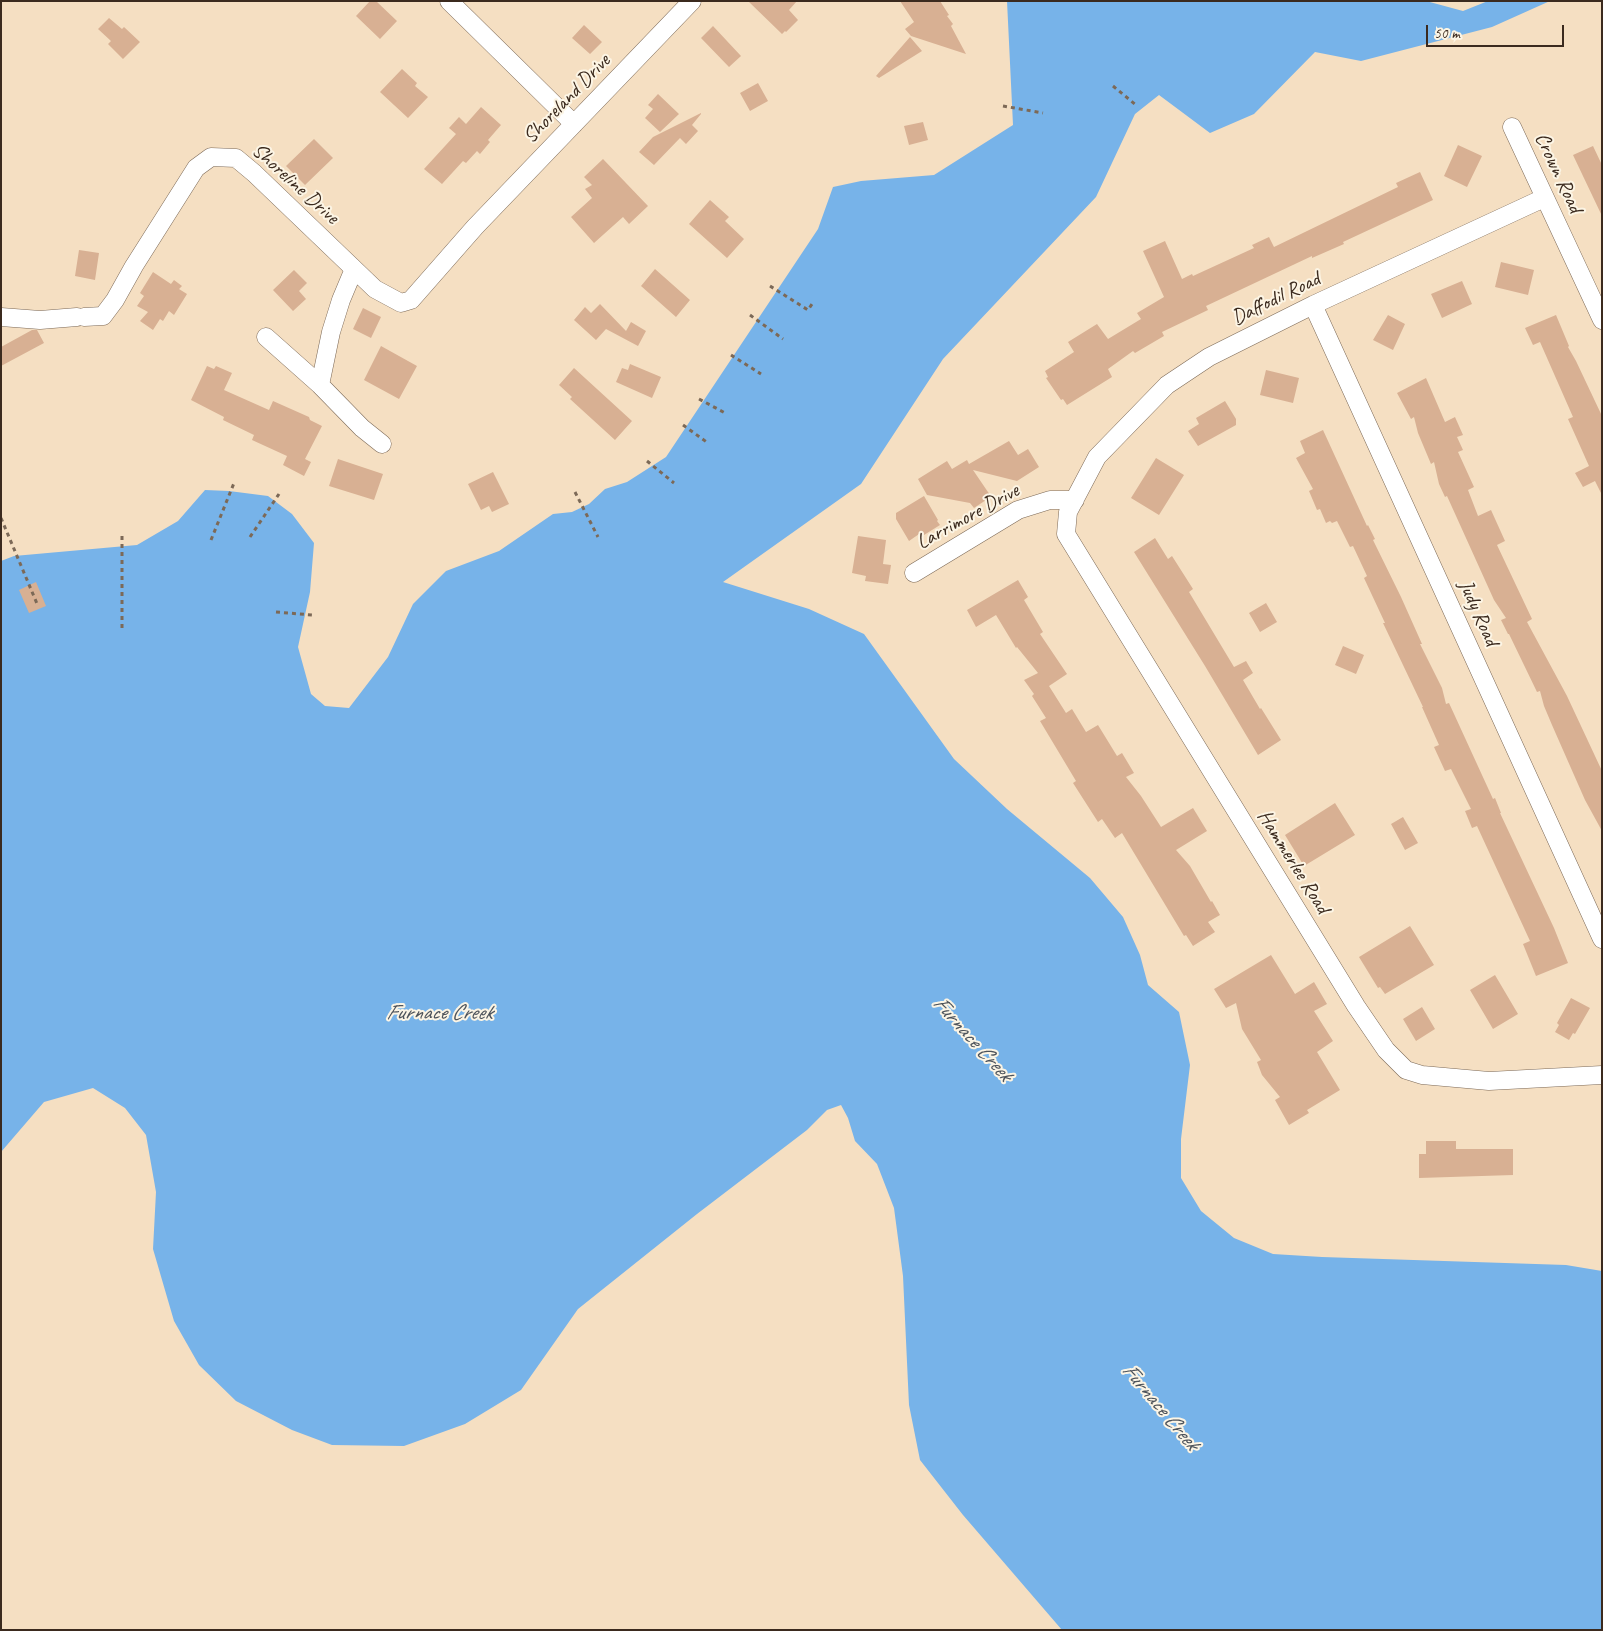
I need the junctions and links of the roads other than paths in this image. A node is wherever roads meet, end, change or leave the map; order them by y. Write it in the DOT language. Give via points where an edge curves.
graph roads {
  1 [pos="450,1"];
  2 [pos="692,1"];
  3 [pos="574,124"];
  4 [pos="1512,127"];
  5 [pos="1544,198"];
  6 [pos="475,228"];
  7 [pos="354,269"];
  8 [pos="1313,305"];
  9 [pos="1,317"];
  10 [pos="1602,320"];
  11 [pos="266,337"];
  12 [pos="320,385"];
  13 [pos="382,444"];
  14 [pos="1075,500"];
  15 [pos="914,573"];
  16 [pos="1602,939"];
  17 [pos="1602,1075"];
  1 -- 3 [label="street"];
  2 -- 3 [label="street, Shoreland Drive"];
  3 -- 6 [label="street, Shoreland Drive"];
  4 -- 5 [label="street, Crown Road"];
  5 -- 8 [label="street, Daffodil Road"];
  5 -- 10 [label="street, Crown Road"];
  6 -- 7 [label="street, Shoreline Drive" via="411,300 401,303 375,289"];
  7 -- 9 [label="street, Shoreline Drive" via="236,158 210,157 196,168 103,316 40,320"];
  7 -- 12 [label="street" via="330,332"];
  8 -- 14 [label="street, Daffodil Road" via="1209,357 1168,386 1097,457"];
  8 -- 16 [label="street, Judy Road"];
  11 -- 12 [label="street"];
  12 -- 13 [label="street"];
  14 -- 15 [label="street, Larrimore Drive" via="1050,500 1018,510"];
  14 -- 17 [label="street, Hammerlee Road" via="1068,512 1066,534 1075,550 1386,1050 1406,1070 1422,1075 1489,1081"];
}
